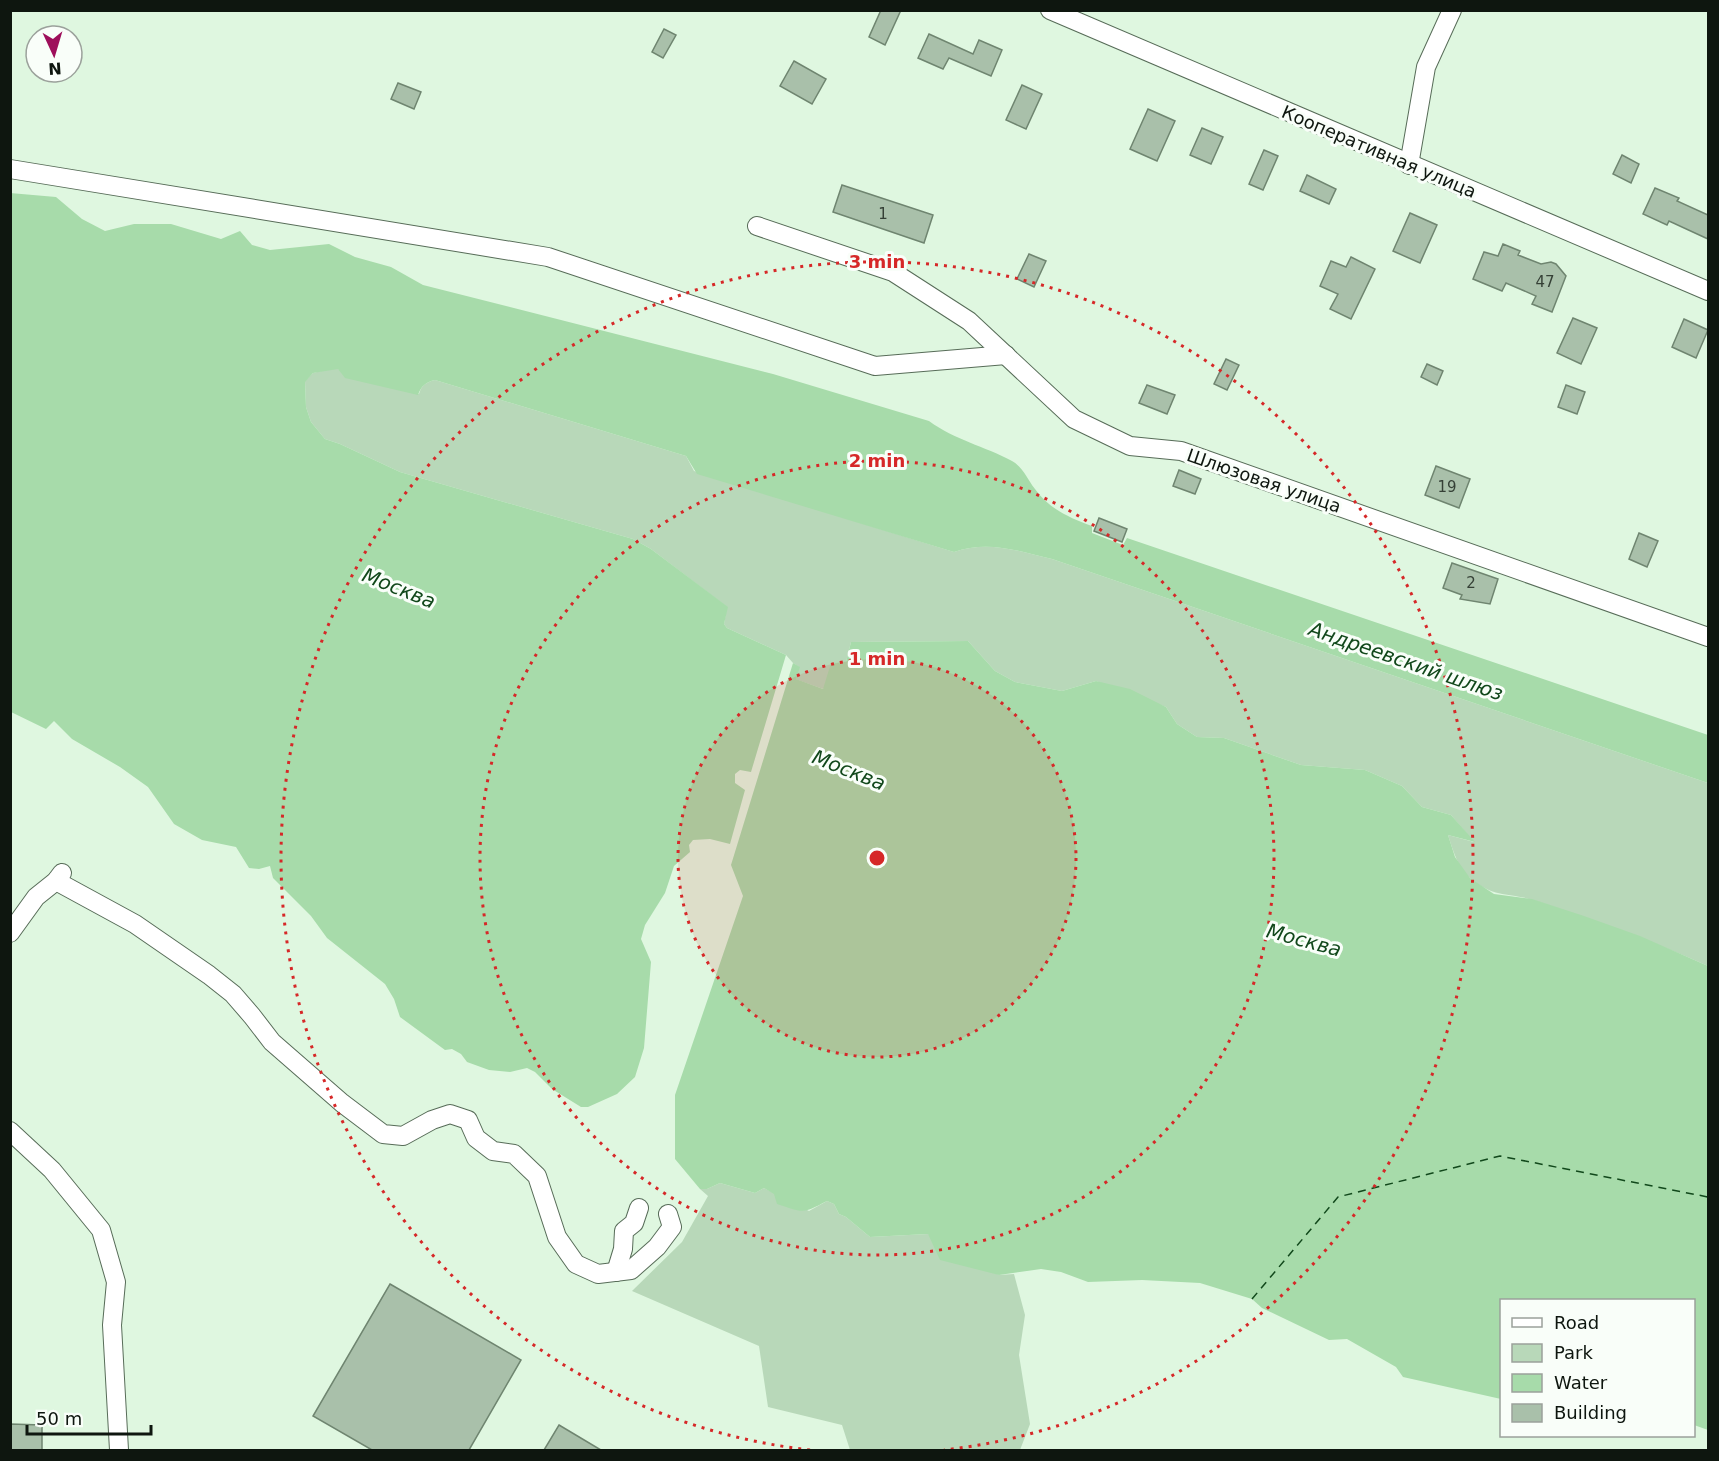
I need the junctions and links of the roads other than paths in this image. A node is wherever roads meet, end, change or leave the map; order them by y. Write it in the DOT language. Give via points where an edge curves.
graph roads {
  1 [pos="1050,10"];
  2 [pos="1452,10"];
  3 [pos="1409,165"];
  4 [pos="10,169"];
  5 [pos="757,226"];
  6 [pos="1708,291"];
  7 [pos="1006,355"];
  8 [pos="1708,636"];
  9 [pos="10,933"];
  10 [pos="10,1131"];
  11 [pos="639,1208"];
  12 [pos="668,1214"];
  13 [pos="616,1272"];
  14 [pos="119,1450"];
  1 -- 3 [label="street, Кооперативная улица"];
  2 -- 3 [label="street" via="1426,67"];
  3 -- 6 [label="street, Кооперативная улица"];
  4 -- 7 [label="street" via="548,257 875,366"];
  5 -- 7 [label="street, Шлюзовая улица" via="893,272 969,321"];
  7 -- 8 [label="street, Шлюзовая улица" via="1074,418 1130,446 1181,451"];
  9 -- 13 [label="street" via="36,897 60,877 135,924 233,994 272,1042 383,1134 403,1136 450,1114 468,1120 476,1138 493,1151 514,1154 537,1176 557,1237 576,1264 598,1274"];
  10 -- 14 [label="street" via="52,1170 101,1230 116,1282 112,1325"];
  11 -- 13 [label="street" via="634,1223 624,1231"];
  12 -- 13 [label="street" via="672,1227 657,1247 631,1270"];
}
